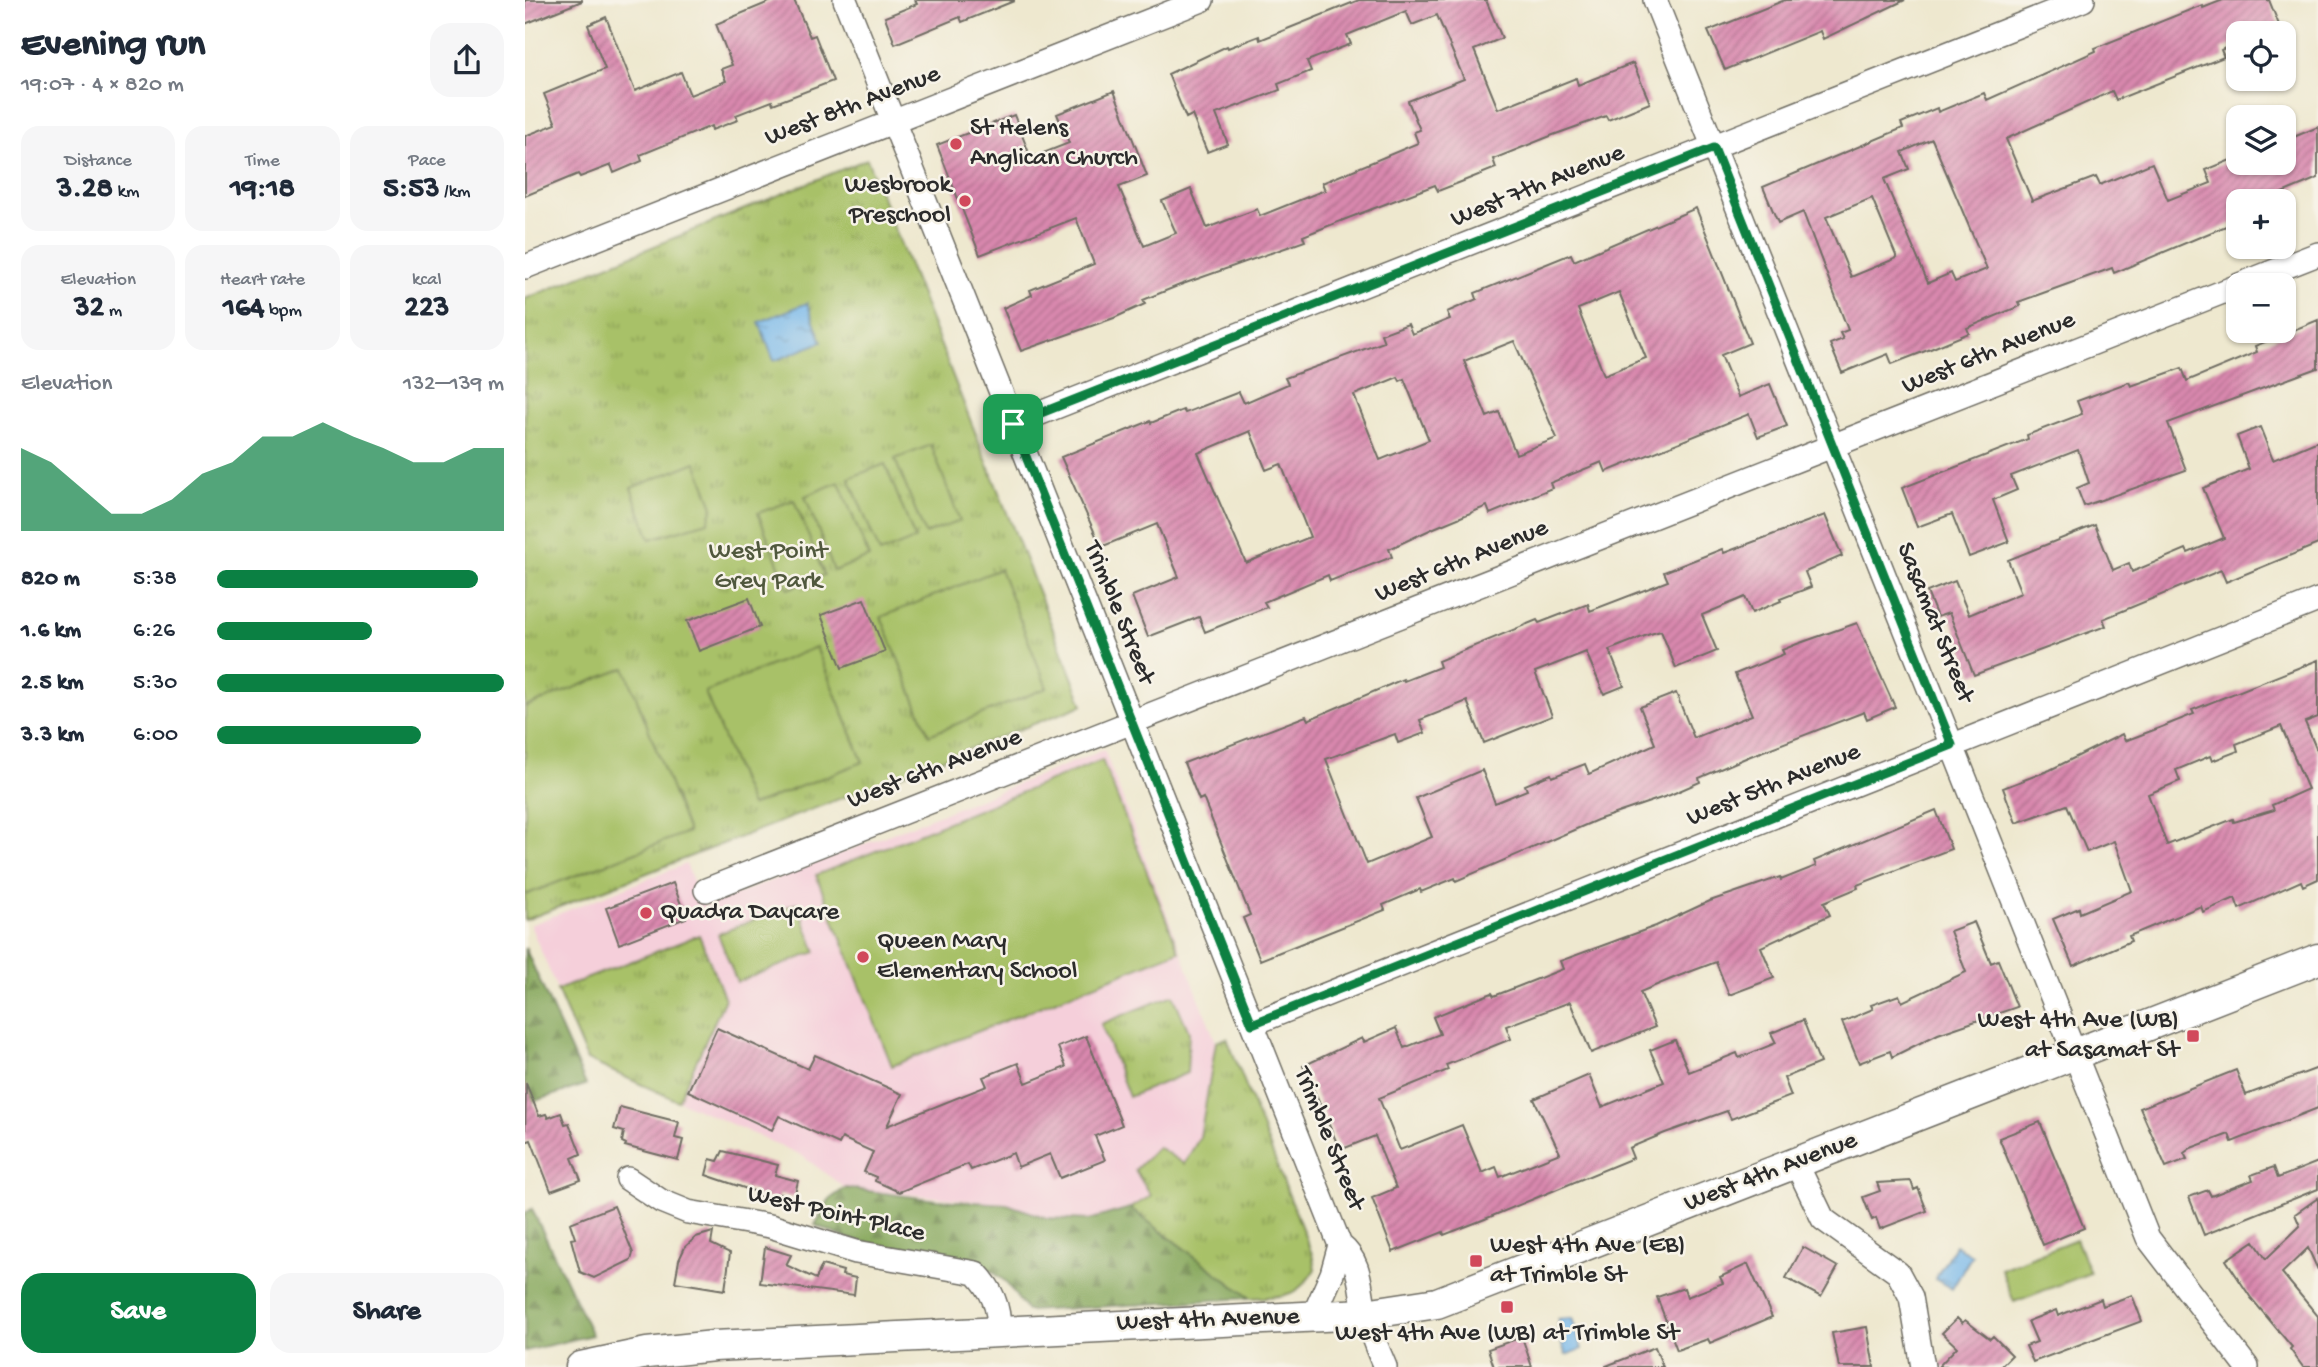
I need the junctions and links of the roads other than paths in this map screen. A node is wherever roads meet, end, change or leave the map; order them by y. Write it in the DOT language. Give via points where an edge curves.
graph roads {
  1 [pos="845,0"];
  2 [pos="1202,0"];
  3 [pos="1655,0"];
  4 [pos="2083,0"];
  5 [pos="893,121"];
  6 [pos="1714,148"];
  7 [pos="2318,254"];
  8 [pos="525,267"];
  9 [pos="2271,273"];
  10 [pos="2226,291"];
  11 [pos="1013,424"];
  12 [pos="1833,446"];
  13 [pos="2318,600"];
  14 [pos="1131,723"];
  15 [pos="1952,745"];
  16 [pos="706,890"];
  17 [pos="2318,959"];
  18 [pos="1252,1024"];
  19 [pos="2075,1053"];
  20 [pos="1796,1163"];
  21 [pos="628,1179"];
  22 [pos="1340,1245"];
  23 [pos="1366,1314"];
  24 [pos="1313,1317"];
  25 [pos="999,1330"];
  26 [pos="581,1367"];
  27 [pos="1385,1367"];
  28 [pos="1923,1367"];
  29 [pos="2247,1367"];
  1 -- 5 [label="street, Trimble Street"];
  2 -- 5 [label="street, West 8th Avenue"];
  3 -- 6 [label="street, Sasamat Street"];
  4 -- 6 [label="street, West 7th Avenue"];
  5 -- 8 [label="street, West 8th Avenue"];
  5 -- 11 [label="street, Trimble Street"];
  6 -- 11 [label="street, West 7th Avenue"];
  6 -- 12 [label="street, Sasamat Street"];
  7 -- 9 [label="street, West 6th Avenue"];
  10 -- 12 [label="street, West 6th Avenue"];
  11 -- 14 [label="street, Trimble Street"];
  12 -- 14 [label="street, West 6th Avenue"];
  12 -- 15 [label="street, Sasamat Street"];
  13 -- 15 [label="street, West 5th Avenue"];
  14 -- 16 [label="street, West 6th Avenue"];
  14 -- 18 [label="street, Trimble Street"];
  15 -- 18 [label="street, West 5th Avenue"];
  15 -- 19 [label="street, Sasamat Street"];
  17 -- 19 [label="main road, West 4th Avenue"];
  18 -- 22 [label="street, Trimble Street"];
  19 -- 20 [label="main road, West 4th Avenue"];
  19 -- 29 [label="street, Sasamat Street" via="2148,1238"];
  20 -- 23 [label="main road, West 4th Avenue" via="1437,1303"];
  20 -- 28 [label="street" via="1823,1219 1898,1273 1911,1297"];
  21 -- 25 [label="street, West Point Place" via="688,1212 770,1226 856,1252 976,1273 993,1296"];
  22 -- 23 [label="street, Trimble Street" via="1352,1254"];
  22 -- 24 [label="street, Trimble Street"];
  23 -- 24 [label="main road, West 4th Avenue"];
  23 -- 27 [label="street, Trimble Street"];
  24 -- 25 [label="main road, West 4th Avenue"];
  25 -- 26 [label="main road, West 4th Avenue" via="714,1346 647,1353"];
}
